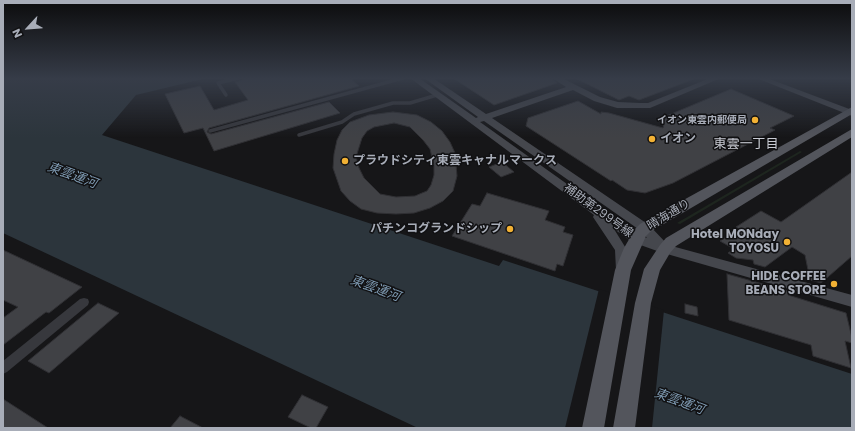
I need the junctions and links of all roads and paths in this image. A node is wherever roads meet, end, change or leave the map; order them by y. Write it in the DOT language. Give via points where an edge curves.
graph roads {
  1 [pos="330,98"];
  2 [pos="426,98"];
  3 [pos="441,98"];
  4 [pos="456,98"];
  5 [pos="542,98"];
  6 [pos="598,98"];
  7 [pos="667,98"];
  8 [pos="814,98"];
  9 [pos="851,112"];
  10 [pos="485,118"];
  11 [pos="474,121"];
  12 [pos="210,131"];
  13 [pos="852,132"];
  14 [pos="299,135"];
  15 [pos="580,198"];
  16 [pos="645,228"];
  17 [pos="636,239"];
  18 [pos="665,249"];
  19 [pos="623,270"];
  20 [pos="852,301"];
  21 [pos="84,302"];
  22 [pos="3,368"];
  23 [pos="593,428"];
  24 [pos="624,428"];
  1 -- 12 [label="lane"];
  2 -- 14 [label="lane" via="410,103 394,103 354,114 342,122"];
  3 -- 11 [label="street, 補助第299号線"];
  4 -- 10 [label="street, 補助第299号線"];
  5 -- 10 [label="street"];
  6 -- 7 [label="street" via="608,103 640,106"];
  8 -- 9 [label="street"];
  9 -- 16 [label="main road, 晴海通り"];
  10 -- 11 [label="street"];
  10 -- 16 [label="street, 補助第299号線"];
  11 -- 15 [label="street, 補助第299号線"];
  13 -- 18 [label="main road, 晴海通り" via="671,242"];
  15 -- 17 [label="street, 補助第299号線"];
  15 -- 19 [label="street" via="612,234 621,250"];
  16 -- 17 [label="main road, 晴海通り"];
  16 -- 18 [label="street, 補助第299号線"];
  17 -- 18 [label="street, 補助第299号線"];
  17 -- 19 [label="main road, 晴海通り"];
  18 -- 20 [label="street"];
  18 -- 24 [label="main road, 晴海通り" via="652,269 643,303"];
  19 -- 23 [label="main road, 晴海通り"];
  21 -- 22 [label="street"];
}
